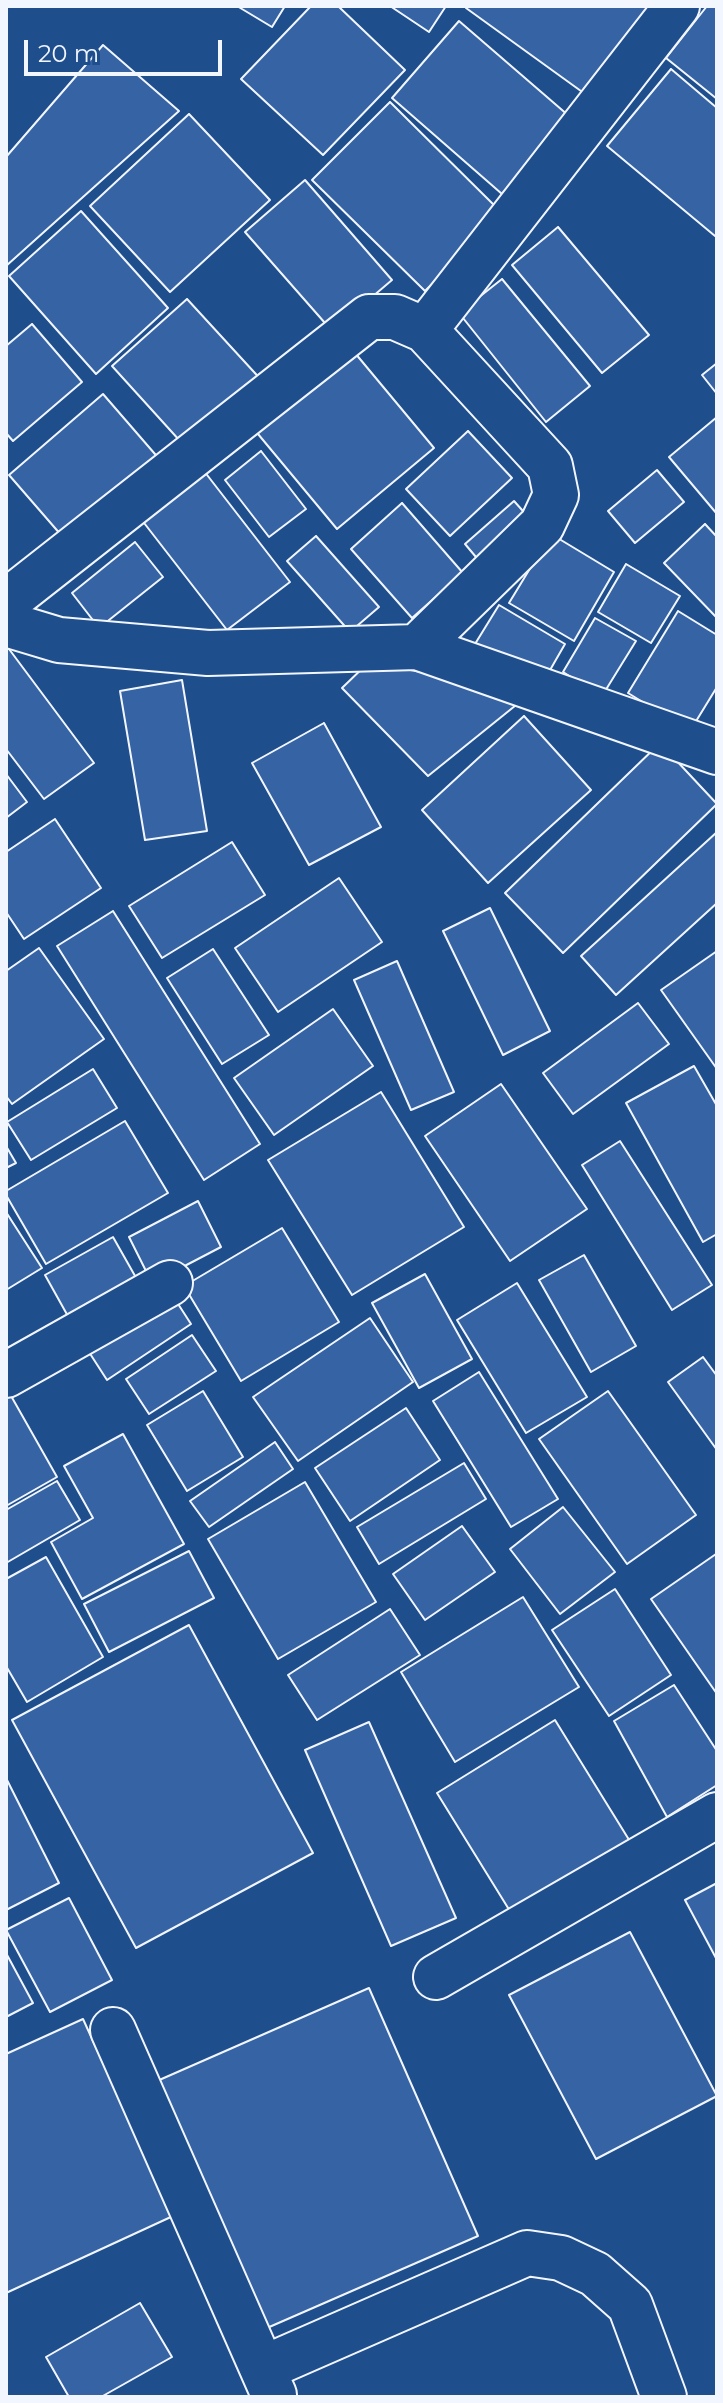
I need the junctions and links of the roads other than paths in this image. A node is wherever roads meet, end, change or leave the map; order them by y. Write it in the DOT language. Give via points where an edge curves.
graph roads {
  1 [pos="677,6"];
  2 [pos="425,330"];
  3 [pos="6,602"];
  4 [pos="6,624"];
  5 [pos="417,647"];
  6 [pos="717,752"];
  7 [pos="170,1283"];
  8 [pos="6,1375"];
  9 [pos="717,1815"];
  10 [pos="436,1977"];
  11 [pos="113,2030"];
  12 [pos="270,2383"];
  13 [pos="664,2397"];
  1 -- 2 [label="street"];
  2 -- 3 [label="street" via="395,317 369,317"];
  2 -- 5 [label="street" via="550,466 556,495 542,525"];
  4 -- 5 [label="street" via="59,640 208,653"];
  5 -- 6 [label="street"];
  7 -- 8 [label="street"];
  9 -- 10 [label="street"];
  11 -- 12 [label="street"];
  12 -- 13 [label="street" via="527,2253 561,2258 595,2274 630,2305"];
}
